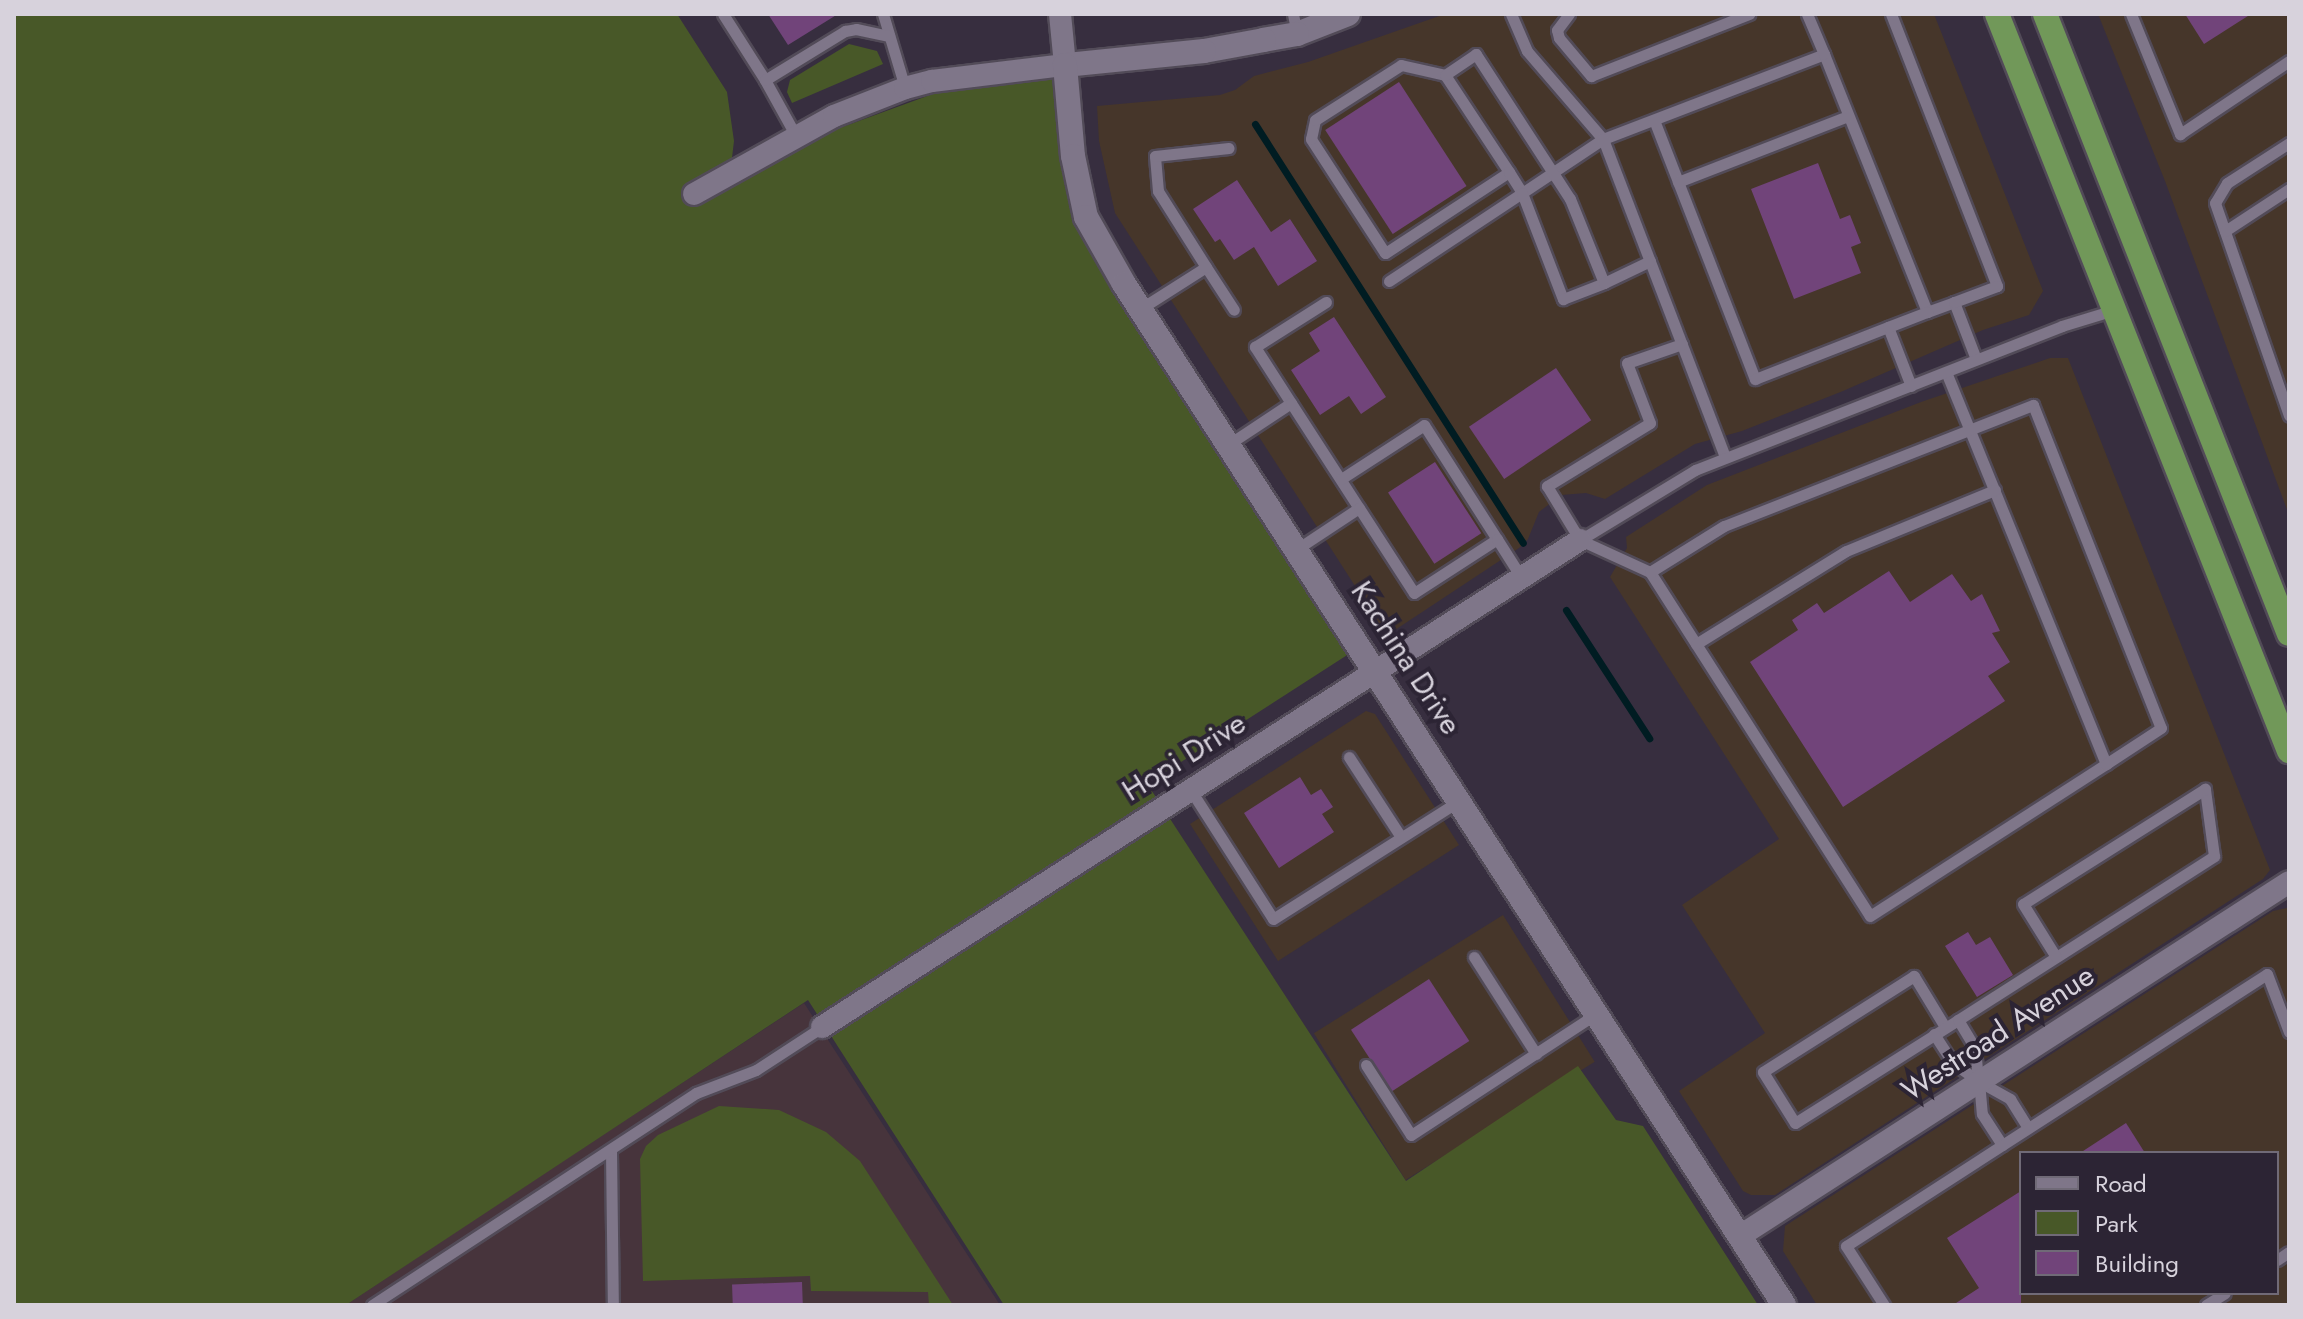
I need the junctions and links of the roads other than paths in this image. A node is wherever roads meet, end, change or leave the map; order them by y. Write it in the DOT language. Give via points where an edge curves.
graph roads {
  1 [pos="723,14"];
  2 [pos="883,14"];
  3 [pos="1060,14"];
  4 [pos="1348,14"];
  5 [pos="1511,14"];
  6 [pos="1569,14"];
  7 [pos="1749,14"];
  8 [pos="1807,14"];
  9 [pos="1891,14"];
  10 [pos="1997,14"];
  11 [pos="2045,14"];
  12 [pos="2131,14"];
  13 [pos="1295,24"];
  14 [pos="889,36"];
  15 [pos="1824,54"];
  16 [pos="2289,61"];
  17 [pos="1065,65"];
  18 [pos="1445,75"];
  19 [pos="765,80"];
  20 [pos="905,88"];
  21 [pos="1848,116"];
  22 [pos="1654,120"];
  23 [pos="796,136"];
  24 [pos="1603,139"];
  25 [pos="2289,143"];
  26 [pos="1229,148"];
  27 [pos="1509,172"];
  28 [pos="1554,172"];
  29 [pos="1678,182"];
  30 [pos="2289,189"];
  31 [pos="1522,193"];
  32 [pos="694,194"];
  33 [pos="2225,231"];
  34 [pos="1650,261"];
  35 [pos="1206,267"];
  36 [pos="1389,281"];
  37 [pos="1604,283"];
  38 [pos="1326,302"];
  39 [pos="1954,302"];
  40 [pos="1140,309"];
  41 [pos="1234,310"];
  42 [pos="2115,310"];
  43 [pos="1927,312"];
  44 [pos="1888,327"];
  45 [pos="1682,344"];
  46 [pos="1976,359"];
  47 [pos="1946,372"];
  48 [pos="1911,386"];
  49 [pos="1291,403"];
  50 [pos="2289,415"];
  51 [pos="1970,430"];
  52 [pos="1229,444"];
  53 [pos="1725,457"];
  54 [pos="1341,479"];
  55 [pos="1995,490"];
  56 [pos="1359,508"];
  57 [pos="1497,539"];
  58 [pos="1580,540"];
  59 [pos="1297,549"];
  60 [pos="1650,572"];
  61 [pos="1521,577"];
  62 [pos="2289,634"];
  63 [pos="1696,644"];
  64 [pos="1377,671"];
  65 [pos="2289,751"];
  66 [pos="1349,757"];
  67 [pos="2106,764"];
  68 [pos="1189,788"];
  69 [pos="1460,800"];
  70 [pos="1401,837"];
  71 [pos="2289,882"];
  72 [pos="1474,957"];
  73 [pos="2056,957"];
  74 [pos="1597,1014"];
  75 [pos="1958,1020"];
  76 [pos="822,1027"];
  77 [pos="1945,1027"];
  78 [pos="2289,1032"];
  79 [pos="1934,1034"];
  80 [pos="1536,1054"];
  81 [pos="1366,1065"];
  82 [pos="1978,1081"];
  83 [pos="2028,1128"];
  84 [pos="2002,1145"];
  85 [pos="611,1151"];
  86 [pos="1740,1236"];
  87 [pos="372,1305"];
  88 [pos="613,1305"];
  89 [pos="1784,1305"];
  90 [pos="1884,1305"];
  1 -- 19 [label="lane"];
  2 -- 14 [label="lane"];
  3 -- 17 [label="street, Kachina Drive"];
  4 -- 13 [label="street"];
  5 -- 24 [label="lane" via="1527,51"];
  6 -- 7 [label="lane" via="1557,30 1559,38 1591,76"];
  8 -- 15 [label="lane"];
  9 -- 39 [label="lane" via="1997,286"];
  10 -- 42 [label="highway"];
  11 -- 62 [label="highway"];
  12 -- 16 [label="lane" via="2180,134"];
  13 -- 17 [label="street" via="1204,51"];
  14 -- 19 [label="lane" via="845,31"];
  14 -- 20 [label="lane"];
  15 -- 21 [label="lane"];
  15 -- 22 [label="lane"];
  17 -- 20 [label="street"];
  17 -- 40 [label="street, Kachina Drive" via="1073,156 1086,217"];
  18 -- 27 [label="lane"];
  18 -- 27 [label="lane" via="1401,65 1315,120 1311,139 1385,253"];
  18 -- 28 [label="lane" via="1476,54"];
  19 -- 23 [label="lane"];
  20 -- 23 [label="street"];
  21 -- 29 [label="lane"];
  21 -- 43 [label="lane"];
  22 -- 24 [label="lane"];
  22 -- 29 [label="lane"];
  23 -- 32 [label="street"];
  24 -- 28 [label="lane"];
  24 -- 34 [label="lane"];
  25 -- 33 [label="lane" via="2227,183 2215,203"];
  26 -- 35 [label="lane" via="1155,156 1158,191"];
  27 -- 31 [label="lane"];
  28 -- 31 [label="lane"];
  28 -- 37 [label="lane"];
  29 -- 44 [label="lane" via="1755,379"];
  30 -- 33 [label="lane"];
  31 -- 36 [label="lane"];
  31 -- 37 [label="lane" via="1563,299"];
  33 -- 50 [label="lane"];
  34 -- 37 [label="lane"];
  34 -- 45 [label="lane"];
  35 -- 40 [label="lane"];
  35 -- 41 [label="lane"];
  38 -- 49 [label="lane" via="1255,347"];
  39 -- 43 [label="lane"];
  39 -- 46 [label="lane"];
  40 -- 52 [label="street, Kachina Drive"];
  42 -- 46 [label="lane"];
  42 -- 65 [label="highway"];
  43 -- 44 [label="lane"];
  44 -- 48 [label="lane"];
  45 -- 53 [label="lane"];
  45 -- 58 [label="lane" via="1627,363 1650,423 1547,486"];
  46 -- 47 [label="lane"];
  47 -- 48 [label="lane"];
  47 -- 51 [label="lane"];
  48 -- 53 [label="lane"];
  49 -- 52 [label="lane"];
  49 -- 54 [label="lane"];
  51 -- 55 [label="lane"];
  51 -- 60 [label="lane" via="1724,526"];
  51 -- 67 [label="lane" via="2033,405 2161,728"];
  52 -- 59 [label="street, Kachina Drive"];
  53 -- 58 [label="lane"];
  54 -- 56 [label="lane"];
  54 -- 57 [label="lane" via="1424,425"];
  55 -- 63 [label="lane" via="1846,551"];
  55 -- 67 [label="lane"];
  56 -- 57 [label="lane" via="1414,593"];
  56 -- 59 [label="lane"];
  57 -- 61 [label="lane"];
  58 -- 60 [label="lane"];
  58 -- 61 [label="street, Hopi Drive"];
  59 -- 64 [label="street, Kachina Drive"];
  60 -- 63 [label="lane"];
  61 -- 64 [label="street, Hopi Drive"];
  63 -- 67 [label="lane" via="1870,916"];
  64 -- 68 [label="street, Hopi Drive"];
  64 -- 69 [label="street, Kachina Drive"];
  66 -- 70 [label="lane"];
  68 -- 70 [label="lane" via="1273,919"];
  68 -- 76 [label="street, Hopi Drive"];
  69 -- 70 [label="lane"];
  69 -- 74 [label="street, Kachina Drive"];
  71 -- 82 [label="street, Westroad Avenue"];
  72 -- 80 [label="lane"];
  73 -- 73 [label="lane" via="2023,904 2205,789 2214,856"];
  73 -- 75 [label="lane"];
  74 -- 80 [label="lane"];
  74 -- 86 [label="street, Kachina Drive"];
  75 -- 77 [label="lane"];
  75 -- 82 [label="lane" via="1975,1048"];
  76 -- 85 [label="lane" via="756,1070 696,1093"];
  77 -- 79 [label="lane"];
  77 -- 79 [label="lane" via="1914,976 1763,1072 1795,1123"];
  78 -- 83 [label="lane" via="2267,974"];
  79 -- 82 [label="lane" via="1952,1062"];
  80 -- 81 [label="lane" via="1411,1135"];
  82 -- 83 [label="lane" via="2010,1099"];
  82 -- 84 [label="lane" via="1982,1114"];
  82 -- 86 [label="street, Westroad Avenue"];
  83 -- 84 [label="lane"];
  84 -- 90 [label="lane" via="1846,1246"];
  85 -- 87 [label="lane"];
  85 -- 88 [label="lane"];
  86 -- 89 [label="street, Kachina Drive"];
}
